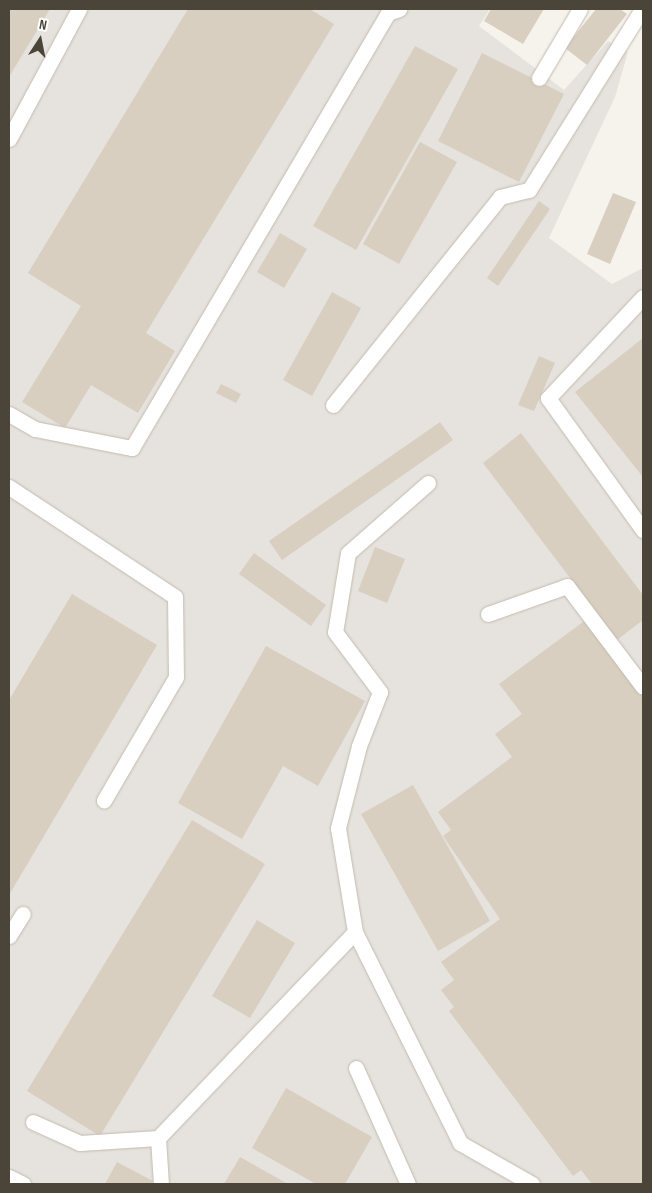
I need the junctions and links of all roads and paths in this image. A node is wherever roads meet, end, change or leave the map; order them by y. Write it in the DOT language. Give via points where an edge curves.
graph roads {
  1 [pos="79,9"];
  2 [pos="399,9"];
  3 [pos="580,9"];
  4 [pos="640,15"];
  5 [pos="539,78"];
  6 [pos="9,139"];
  7 [pos="643,297"];
  8 [pos="333,405"];
  9 [pos="9,414"];
  10 [pos="428,483"];
  11 [pos="9,487"];
  12 [pos="643,530"];
  13 [pos="488,614"];
  14 [pos="643,687"];
  15 [pos="104,800"];
  16 [pos="23,914"];
  17 [pos="355,932"];
  18 [pos="9,936"];
  19 [pos="356,1068"];
  20 [pos="33,1122"];
  21 [pos="158,1138"];
  22 [pos="9,1176"];
  23 [pos="23,1184"];
  24 [pos="161,1184"];
  25 [pos="408,1184"];
  26 [pos="532,1184"];
  1 -- 6 [label="lane"];
  2 -- 9 [label="lane" via="388,12 132,448 35,429"];
  3 -- 5 [label="lane"];
  4 -- 8 [label="lane" via="529,190 500,197"];
  7 -- 12 [label="lane" via="548,398"];
  10 -- 17 [label="lane" via="348,553 335,632 380,692 359,746 338,828"];
  11 -- 15 [label="lane" via="175,598 176,677"];
  13 -- 14 [label="lane" via="567,586"];
  16 -- 18 [label="lane"];
  17 -- 21 [label="lane"];
  17 -- 26 [label="lane" via="460,1143"];
  19 -- 25 [label="lane"];
  20 -- 21 [label="lane" via="80,1143"];
  21 -- 24 [label="lane"];
  22 -- 23 [label="lane"];
}
